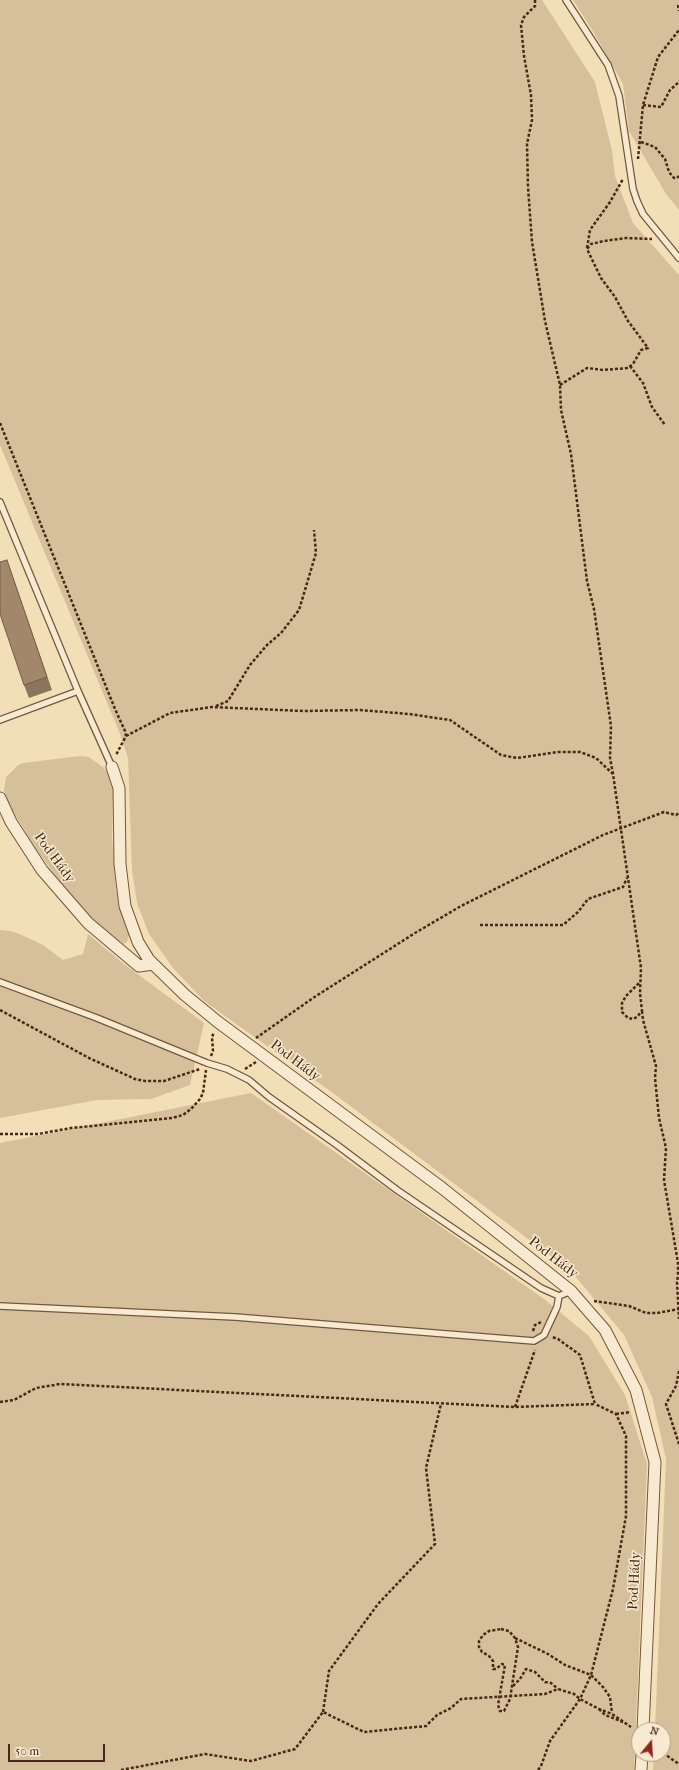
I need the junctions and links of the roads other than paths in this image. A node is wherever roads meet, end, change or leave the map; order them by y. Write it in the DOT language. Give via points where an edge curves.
graph roads {
  1 [pos="566,0"];
  2 [pos="679,258"];
  3 [pos="0,502"];
  4 [pos="78,691"];
  5 [pos="0,720"];
  6 [pos="112,767"];
  7 [pos="0,798"];
  8 [pos="153,964"];
  9 [pos="0,982"];
  10 [pos="571,1291"];
  11 [pos="559,1296"];
  12 [pos="0,1306"];
  13 [pos="641,1722"];
  1 -- 2 [label="lane" via="608,65 619,96 633,189 643,214"];
  3 -- 4 [label="lane"];
  4 -- 5 [label="lane"];
  4 -- 6 [label="lane"];
  6 -- 8 [label="street, Pod Hády" via="118,788 120,864 125,906 138,942"];
  7 -- 8 [label="street, Pod Hády" via="11,822 42,870 88,924 139,966"];
  8 -- 10 [label="street, Pod Hády" via="218,1022 442,1188"];
  9 -- 11 [label="lane" via="97,1018 249,1080 397,1190 541,1288"];
  10 -- 11 [label="lane"];
  10 -- 13 [label="street, Pod Hády" via="605,1330 636,1390 655,1462"];
  11 -- 12 [label="lane" via="557,1307 544,1335 534,1341 235,1317"];
}
